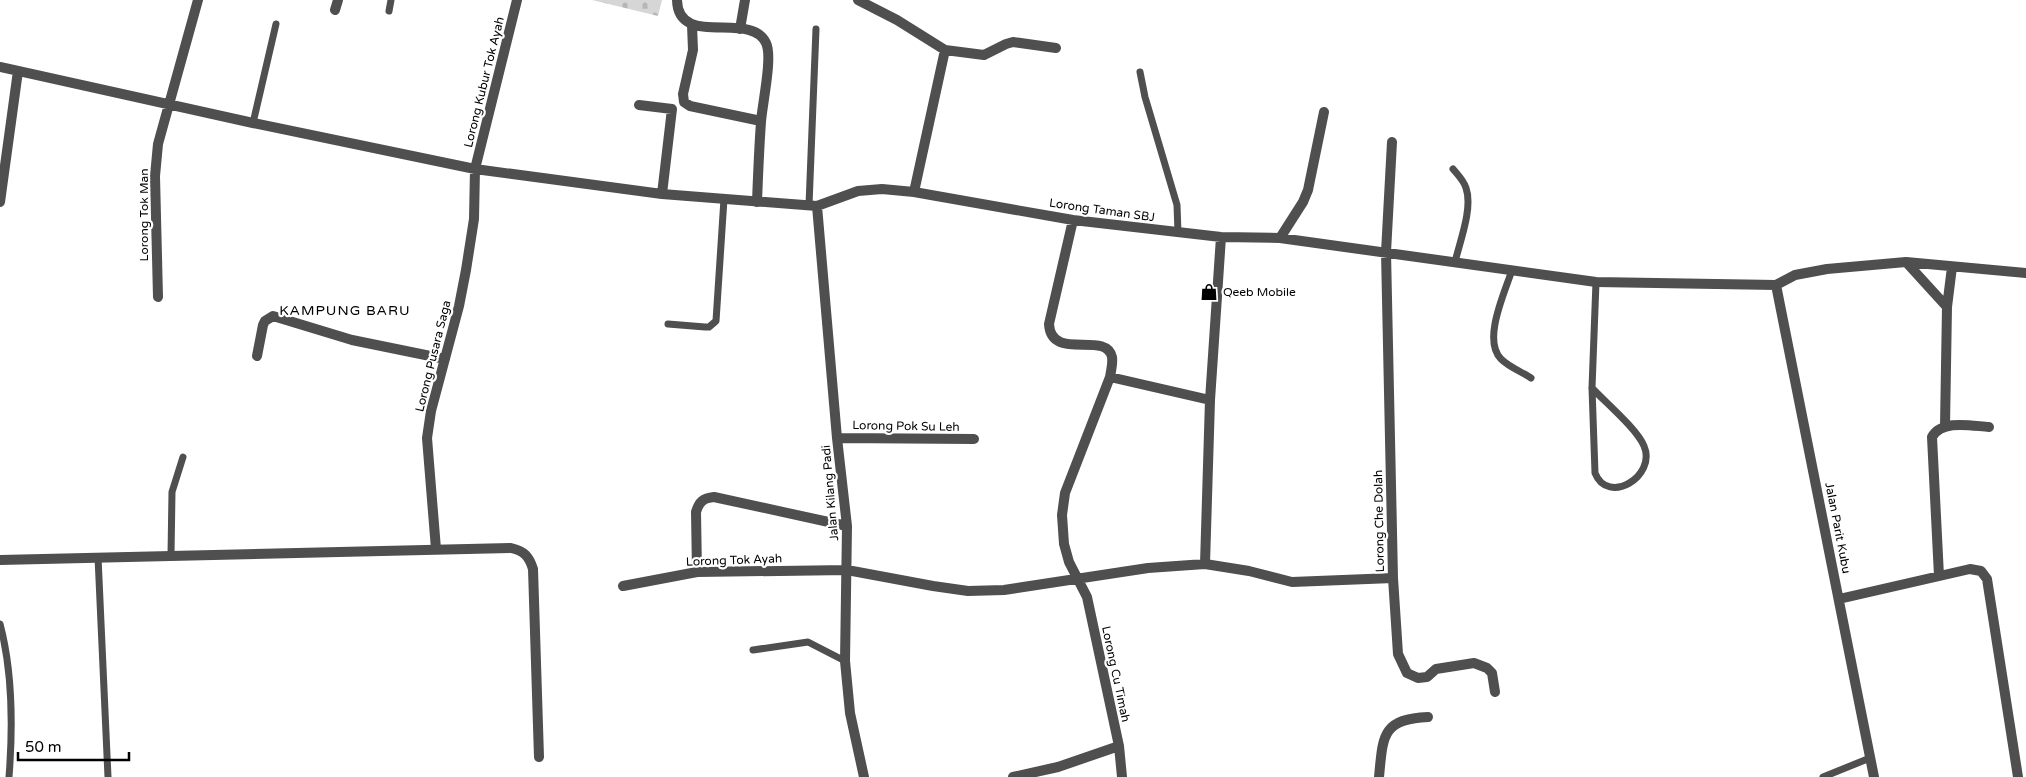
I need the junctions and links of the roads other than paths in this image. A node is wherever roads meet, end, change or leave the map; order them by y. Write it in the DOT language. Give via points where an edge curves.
graph roads {
  1 [pos="198,0"];
  2 [pos="391,0"];
  3 [pos="517,0"];
  4 [pos="676,0"];
  5 [pos="745,0"];
  6 [pos="858,0"];
  7 [pos="389,11"];
  8 [pos="276,24"];
  9 [pos="692,25"];
  10 [pos="740,29"];
  11 [pos="816,29"];
  12 [pos="1056,48"];
  13 [pos="945,50"];
  14 [pos="0,67"];
  15 [pos="18,71"];
  16 [pos="1140,72"];
  17 [pos="171,104"];
  18 [pos="639,105"];
  19 [pos="1324,112"];
  20 [pos="761,121"];
  21 [pos="253,123"];
  22 [pos="1392,142"];
  23 [pos="475,169"];
  24 [pos="1453,169"];
  25 [pos="914,192"];
  26 [pos="662,194"];
  27 [pos="724,199"];
  28 [pos="0,202"];
  29 [pos="757,202"];
  30 [pos="813,206"];
  31 [pos="1073,220"];
  32 [pos="1178,233"];
  33 [pos="1221,237"];
  34 [pos="1280,238"];
  35 [pos="1386,252"];
  36 [pos="1455,262"];
  37 [pos="1906,262"];
  38 [pos="1952,267"];
  39 [pos="1512,270"];
  40 [pos="2026,273"];
  41 [pos="1596,282"];
  42 [pos="1776,285"];
  43 [pos="158,298"];
  44 [pos="1947,307"];
  45 [pos="668,324"];
  46 [pos="257,356"];
  47 [pos="445,359"];
  48 [pos="1110,377"];
  49 [pos="1531,378"];
  50 [pos="1592,388"];
  51 [pos="1210,400"];
  52 [pos="1945,426"];
  53 [pos="1989,427"];
  54 [pos="837,438"];
  55 [pos="974,439"];
  56 [pos="183,457"];
  57 [pos="847,526"];
  58 [pos="436,549"];
  59 [pos="171,555"];
  60 [pos="98,557"];
  61 [pos="0,560"];
  62 [pos="1205,564"];
  63 [pos="848,570"];
  64 [pos="697,572"];
  65 [pos="1939,576"];
  66 [pos="1079,578"];
  67 [pos="1393,578"];
  68 [pos="622,586"];
  69 [pos="1839,599"];
  70 [pos="0,624"];
  71 [pos="753,650"];
  72 [pos="845,661"];
  73 [pos="1495,692"];
  74 [pos="1428,717"];
  75 [pos="1119,746"];
  76 [pos="538,757"];
  77 [pos="1870,758"];
  78 [pos="9,777"];
  79 [pos="108,777"];
  80 [pos="864,777"];
  81 [pos="1013,777"];
  82 [pos="1122,777"];
  83 [pos="1378,777"];
  84 [pos="1823,777"];
  85 [pos="1874,777"];
  86 [pos="2018,777"];
  1 -- 17 [label="street, Lorong Tok Man"];
  2 -- 7 [label="lane"];
  3 -- 23 [label="street, Lorong Kubur Tok Ayah"];
  4 -- 9 [label="street" via="679,12"];
  5 -- 10 [label="street"];
  6 -- 13 [label="street"];
  8 -- 21 [label="lane"];
  9 -- 10 [label="street"];
  9 -- 20 [label="street" via="693,50 684,102"];
  10 -- 20 [label="street" via="759,34 766,43 768,54"];
  11 -- 30 [label="lane"];
  12 -- 13 [label="street" via="1013,42 984,55"];
  13 -- 25 [label="street"];
  14 -- 15 [label="street"];
  15 -- 17 [label="street"];
  15 -- 28 [label="street"];
  16 -- 32 [label="lane" via="1177,205"];
  17 -- 21 [label="street"];
  17 -- 43 [label="street, Lorong Tok Man" via="158,144 155,176"];
  18 -- 26 [label="street" via="672,109"];
  19 -- 34 [label="street" via="1308,190"];
  20 -- 29 [label="street"];
  21 -- 23 [label="street"];
  22 -- 35 [label="street, Lorong Che Dolah"];
  23 -- 26 [label="street"];
  23 -- 47 [label="street, Lorong Pusara Saga" via="474,219 459,306"];
  24 -- 36 [label="lane" via="1467,190 1468,204"];
  25 -- 30 [label="street, Lorong Taman SBJ" via="858,191"];
  25 -- 31 [label="street, Lorong Taman SBJ"];
  26 -- 27 [label="street"];
  27 -- 29 [label="street"];
  27 -- 45 [label="lane" via="716,321 709,327"];
  29 -- 30 [label="street"];
  30 -- 54 [label="street, Jalan Kilang Padi"];
  31 -- 32 [label="street, Lorong Taman SBJ"];
  31 -- 48 [label="street" via="1049,324 1050,332 1061,343 1100,346 1108,350 1112,359"];
  32 -- 33 [label="street, Lorong Taman SBJ"];
  33 -- 34 [label="street, Lorong Taman SBJ"];
  33 -- 51 [label="street"];
  34 -- 35 [label="street, Lorong Taman SBJ"];
  35 -- 36 [label="street, Lorong Taman SBJ"];
  35 -- 67 [label="street, Lorong Che Dolah"];
  36 -- 39 [label="street, Lorong Taman SBJ"];
  37 -- 38 [label="street"];
  37 -- 42 [label="street" via="1828,269 1795,275"];
  37 -- 44 [label="street"];
  38 -- 40 [label="street"];
  38 -- 44 [label="street"];
  39 -- 41 [label="street, Lorong Taman SBJ"];
  39 -- 49 [label="lane" via="1493,330 1494,342 1502,360"];
  41 -- 42 [label="street, Lorong Taman SBJ"];
  41 -- 50 [label="lane"];
  42 -- 69 [label="street, Jalan Parit Kubu"];
  44 -- 52 [label="street"];
  46 -- 47 [label="street" via="263,325 273,316 352,340"];
  47 -- 58 [label="street, Lorong Pusara Saga" via="427,438"];
  48 -- 51 [label="street"];
  48 -- 66 [label="street, Lorong Cu Timah" via="1065,493 1062,515 1064,544 1069,562"];
  50 -- 50 [label="lane" via="1645,448 1646,460 1642,471 1624,486 1605,486 1598,482 1595,473"];
  51 -- 62 [label="street"];
  52 -- 53 [label="street"];
  52 -- 65 [label="street" via="1935,431 1931,443"];
  54 -- 55 [label="street, Lorong Pok Su Leh"];
  54 -- 57 [label="street, Jalan Kilang Padi"];
  56 -- 59 [label="lane" via="172,492"];
  57 -- 63 [label="street, Jalan Kilang Padi"];
  57 -- 64 [label="street" via="714,497 705,498 698,504 696,512"];
  58 -- 59 [label="street"];
  58 -- 76 [label="street" via="511,548 530,558 533,569"];
  59 -- 60 [label="street"];
  60 -- 61 [label="street"];
  60 -- 79 [label="lane"];
  62 -- 66 [label="street"];
  62 -- 67 [label="street" via="1292,582"];
  63 -- 64 [label="street, Lorong Tok Ayah"];
  63 -- 66 [label="street" via="968,591 1004,590"];
  63 -- 72 [label="street, Jalan Kilang Padi"];
  64 -- 68 [label="street, Lorong Tok Ayah"];
  65 -- 69 [label="street"];
  65 -- 86 [label="street" via="1970,569 1981,571 1986,579"];
  66 -- 75 [label="street, Lorong Cu Timah" via="1087,597"];
  67 -- 73 [label="street, Lorong Che Dolah" via="1398,654 1407,673 1422,679 1436,669 1477,663 1492,673"];
  69 -- 77 [label="street, Jalan Parit Kubu"];
  70 -- 78 [label="lane" via="9,664 12,740"];
  71 -- 72 [label="lane" via="808,642"];
  72 -- 80 [label="street, Jalan Kilang Padi" via="850,713"];
  74 -- 83 [label="street" via="1410,718 1391,727 1384,740"];
  75 -- 81 [label="street" via="1058,767"];
  75 -- 82 [label="street, Lorong Cu Timah"];
  77 -- 84 [label="lane"];
  77 -- 85 [label="street, Jalan Parit Kubu"];
}
